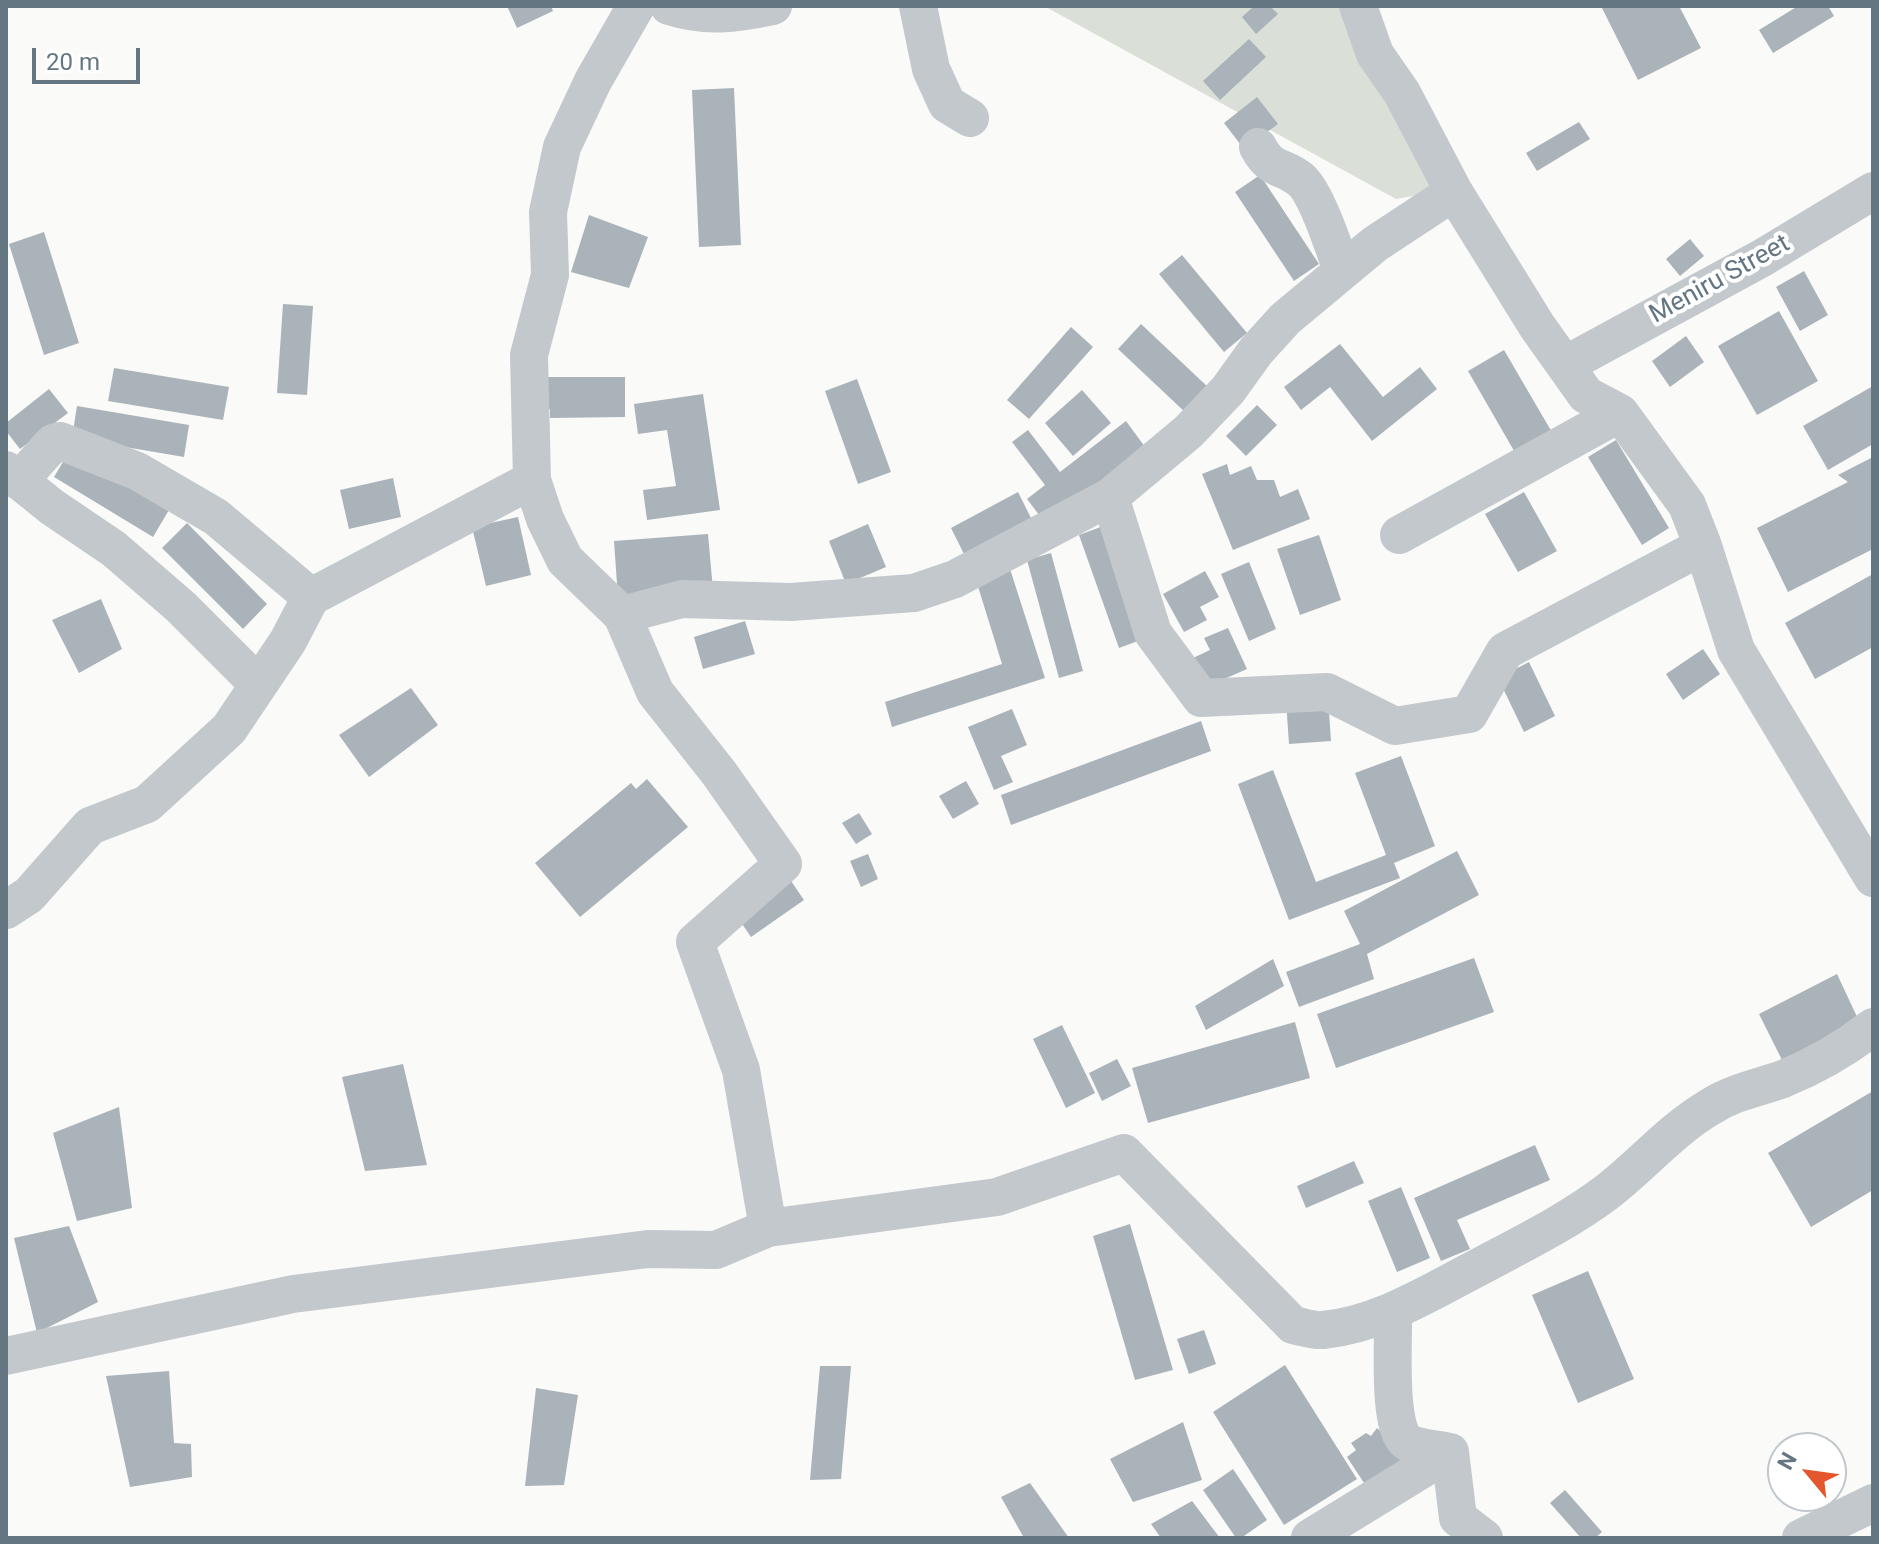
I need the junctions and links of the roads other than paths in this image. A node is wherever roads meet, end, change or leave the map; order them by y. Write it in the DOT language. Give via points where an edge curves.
graph roads {
  1 [pos="636,6"];
  2 [pos="669,6"];
  3 [pos="773,6"];
  4 [pos="918,6"];
  5 [pos="1371,11"];
  6 [pos="970,118"];
  7 [pos="1258,147"];
  8 [pos="1873,191"];
  9 [pos="1454,192"];
  10 [pos="1342,271"];
  11 [pos="1565,365"];
  12 [pos="1620,413"];
  13 [pos="13,475"];
  14 [pos="532,480"];
  15 [pos="1110,497"];
  16 [pos="1399,535"];
  17 [pos="1703,546"];
  18 [pos="311,597"];
  19 [pos="622,615"];
  20 [pos="258,684"];
  21 [pos="1819,788"];
  22 [pos="1873,844"];
  23 [pos="1873,878"];
  24 [pos="6,910"];
  25 [pos="1873,1027"];
  26 [pos="768,1228"];
  27 [pos="1393,1312"];
  28 [pos="6,1356"];
  29 [pos="1450,1452"];
  30 [pos="1873,1503"];
  31 [pos="1310,1538"];
  32 [pos="1484,1538"];
  33 [pos="1801,1538"];
  1 -- 14 [label="street" via="562,147 548,212 550,275 529,355"];
  2 -- 3 [label="street" via="731,15"];
  4 -- 6 [label="street" via="931,69 947,104"];
  5 -- 9 [label="street" via="1375,54 1402,93"];
  7 -- 10 [label="street" via="1266,162 1302,181"];
  8 -- 11 [label="street, Meniru Street"];
  9 -- 10 [label="street"];
  9 -- 11 [label="street"];
  10 -- 15 [label="street" via="1285,319 1188,432"];
  11 -- 12 [label="street" via="1586,395"];
  12 -- 16 [label="street"];
  12 -- 17 [label="street" via="1687,505"];
  13 -- 18 [label="street" via="60,441 137,471 216,517"];
  13 -- 20 [label="street" via="114,549"];
  14 -- 18 [label="street"];
  14 -- 19 [label="street" via="565,560"];
  15 -- 17 [label="street" via="1153,633 1201,698 1327,692 1395,726 1469,714 1505,651"];
  15 -- 19 [label="street" via="955,579 914,593 791,602 682,599"];
  17 -- 21 [label="street" via="1736,650"];
  18 -- 20 [label="street"];
  19 -- 26 [label="street" via="655,692 783,864 695,942 741,1070"];
  20 -- 24 [label="street" via="229,729 147,804 90,826 29,895"];
  21 -- 22 [label="street" via="1840,800"];
  21 -- 23 [label="street"];
  25 -- 27 [label="street" via="1795,1074 1712,1105 1605,1194 1554,1228"];
  26 -- 27 [label="street" via="997,1197 1124,1153 1293,1325 1319,1330"];
  26 -- 28 [label="street" via="716,1250 648,1249 293,1294"];
  27 -- 29 [label="street" via="1393,1403 1399,1434 1409,1444"];
  29 -- 31 [label="street"];
  29 -- 32 [label="street" via="1458,1518"];
  30 -- 33 [label="street"];
}
